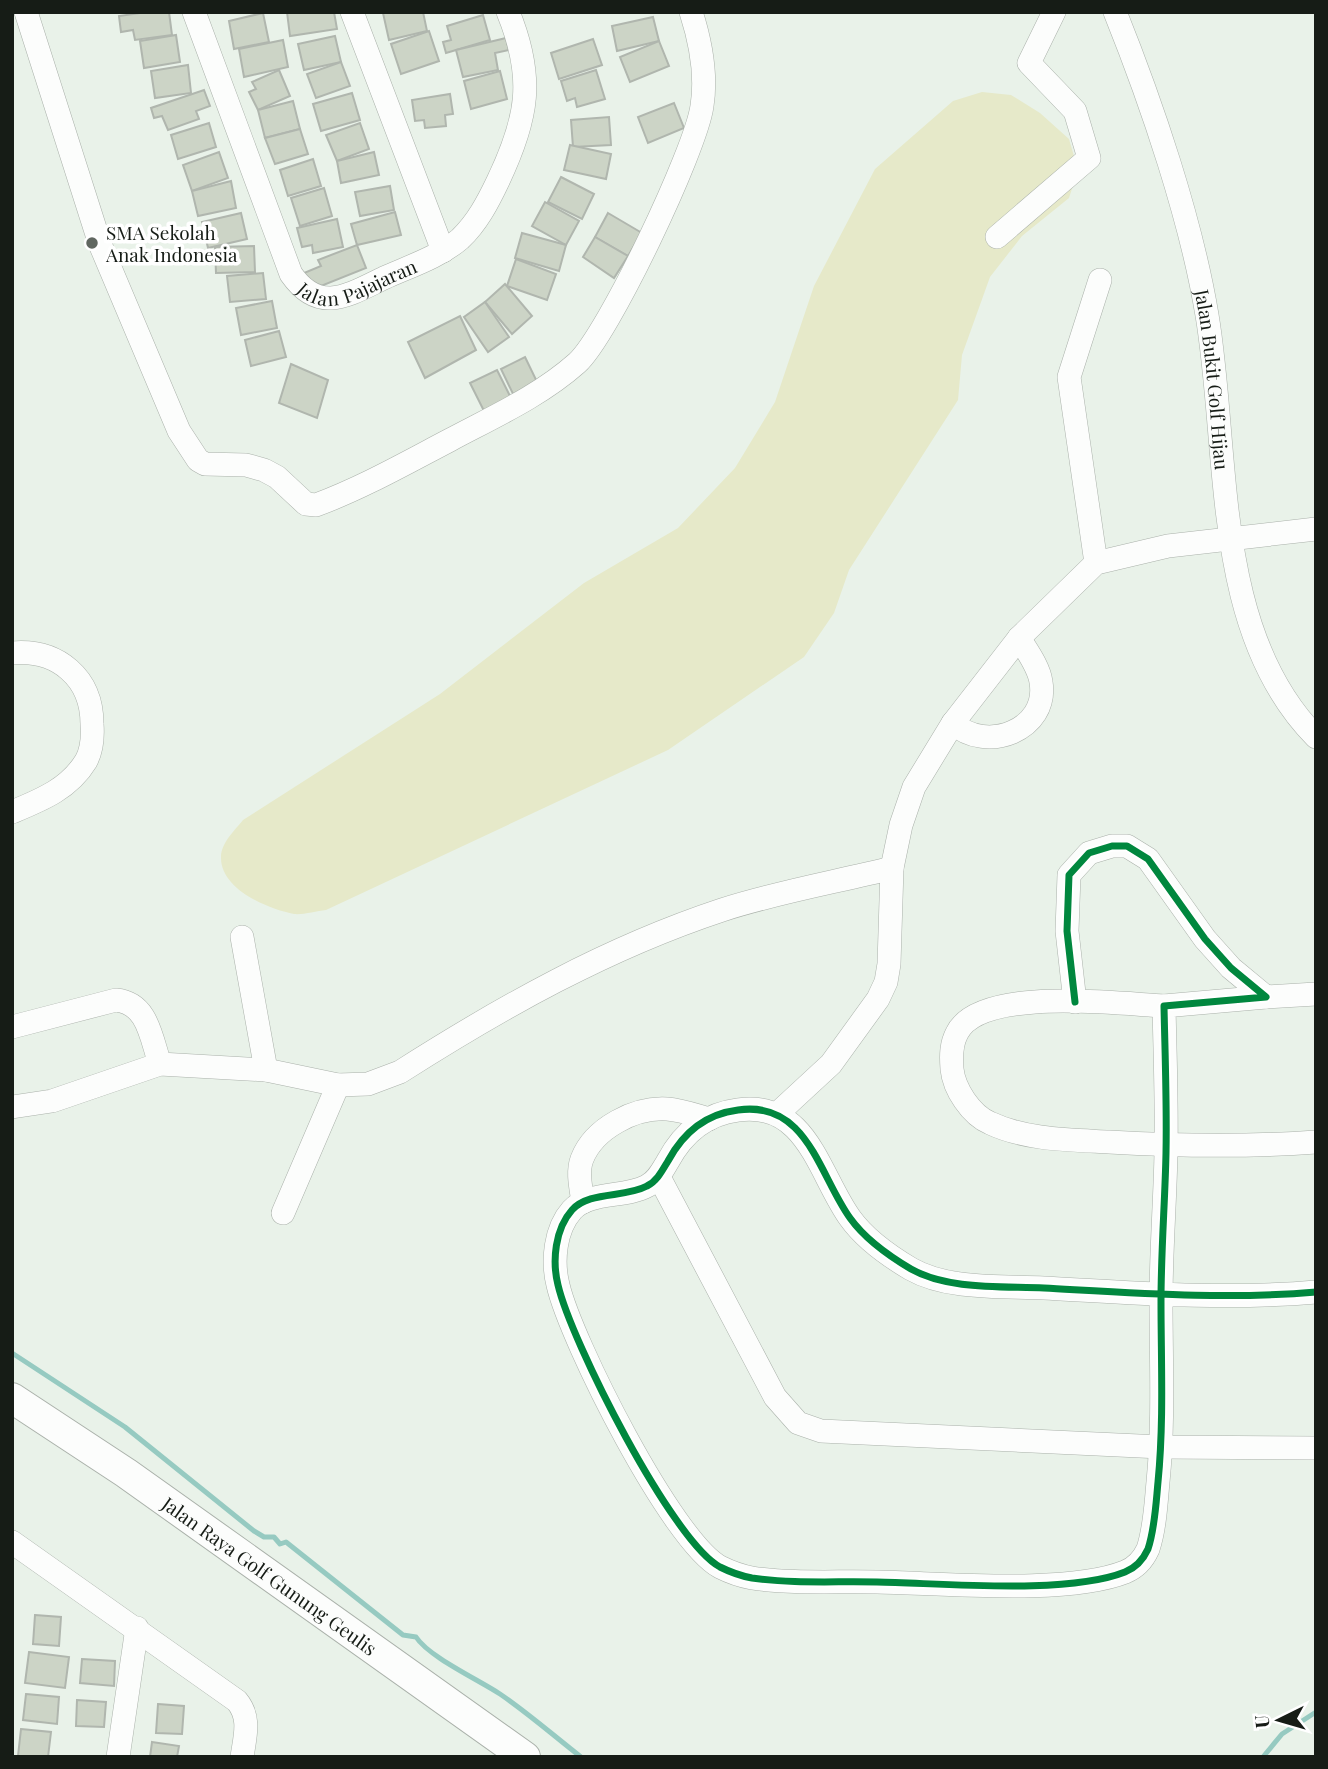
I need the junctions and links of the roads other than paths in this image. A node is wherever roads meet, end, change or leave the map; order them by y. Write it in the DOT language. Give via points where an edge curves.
graph roads {
  1 [pos="26,12"];
  2 [pos="194,12"];
  3 [pos="352,12"];
  4 [pos="508,12"];
  5 [pos="691,12"];
  6 [pos="1054,12"];
  7 [pos="1115,12"];
  8 [pos="997,237"];
  9 [pos="443,251"];
  10 [pos="1100,279"];
  11 [pos="1316,529"];
  12 [pos="1232,540"];
  13 [pos="1096,563"];
  14 [pos="1019,638"];
  15 [pos="12,653"];
  16 [pos="1307,715"];
  17 [pos="953,723"];
  18 [pos="1316,737"];
  19 [pos="12,813"];
  20 [pos="892,868"];
  21 [pos="242,937"];
  22 [pos="1316,995"];
  23 [pos="1266,997"];
  24 [pos="1075,1002"];
  25 [pos="1164,1006"];
  26 [pos="12,1027"];
  27 [pos="160,1064"];
  28 [pos="266,1070"];
  29 [pos="338,1085"];
  30 [pos="12,1107"];
  31 [pos="778,1113"];
  32 [pos="709,1119"];
  33 [pos="1316,1142"];
  34 [pos="1166,1146"];
  35 [pos="659,1177"];
  36 [pos="583,1202"];
  37 [pos="284,1213"];
  38 [pos="1316,1292"];
  39 [pos="1161,1294"];
  40 [pos="12,1398"];
  41 [pos="1161,1447"];
  42 [pos="1316,1448"];
  43 [pos="12,1542"];
  44 [pos="137,1628"];
  45 [pos="118,1757"];
  46 [pos="242,1757"];
  47 [pos="525,1757"];
  1 -- 5 [label="street" via="100,244 179,431 205,464 264,470 306,504 316,505 514,405 579,361 630,274 696,129 702,107 703,56"];
  2 -- 9 [label="street, Jalan Pajajaran" via="276,240 300,288 323,299 345,295"];
  3 -- 9 [label="street"];
  4 -- 9 [label="street, Jalan Pajajaran" via="525,64 523,113 514,148 477,220"];
  6 -- 8 [label="street" via="1029,63 1074,111 1089,158"];
  7 -- 12 [label="street, Jalan Bukit Golf Hijau" via="1186,220 1207,315"];
  10 -- 13 [label="street" via="1069,377"];
  11 -- 12 [label="street"];
  12 -- 13 [label="street" via="1168,546"];
  12 -- 16 [label="street, Jalan Bukit Golf Hijau" via="1253,635 1265,667"];
  13 -- 14 [label="street"];
  14 -- 17 [label="street"];
  14 -- 17 [label="street" via="1041,681 1036,712 1018,729 999,737 965,734"];
  15 -- 19 [label="street" via="41,654 67,667 86,692 93,726 87,759 78,771 60,789"];
  16 -- 18 [label="street, Jalan Bukit Golf Hijau"];
  17 -- 20 [label="street" via="914,787"];
  20 -- 29 [label="street" via="723,910 679,926 576,968 400,1072 368,1084"];
  20 -- 31 [label="street" via="886,982 831,1064"];
  21 -- 28 [label="street"];
  22 -- 23 [label="street"];
  23 -- 24 [label="street" via="1205,939 1148,859 1127,846 1112,846 1088,853 1069,875 1067,931"];
  23 -- 25 [label="street"];
  24 -- 25 [label="street"];
  24 -- 34 [label="street" via="991,1008 968,1020 957,1031 951,1051 953,1076 967,1104 989,1123 1020,1133"];
  25 -- 34 [label="street"];
  26 -- 27 [label="street" via="116,1000 130,1002 141,1011"];
  27 -- 28 [label="street"];
  27 -- 30 [label="street" via="52,1101"];
  28 -- 29 [label="street"];
  29 -- 37 [label="street"];
  31 -- 32 [label="street" via="735,1110"];
  31 -- 39 [label="street" via="795,1124 860,1230 898,1261 927,1277"];
  32 -- 35 [label="street" via="679,1142"];
  32 -- 36 [label="street" via="664,1109 628,1116 606,1129 582,1159"];
  33 -- 34 [label="street"];
  34 -- 39 [label="street"];
  35 -- 36 [label="street" via="633,1191"];
  35 -- 41 [label="street" via="775,1397 798,1423 821,1431"];
  36 -- 41 [label="street" via="572,1211 557,1243 555,1265 566,1309 615,1413 678,1525 701,1553 728,1571 781,1580 1029,1584 1130,1571 1148,1548"];
  38 -- 39 [label="street"];
  39 -- 41 [label="street"];
  40 -- 47 [label="main road, Jalan Raya Golf Gunung Geulis" via="126,1473"];
  41 -- 42 [label="street"];
  43 -- 44 [label="street"];
  44 -- 45 [label="street"];
  44 -- 46 [label="street" via="237,1701 247,1722"];
}
